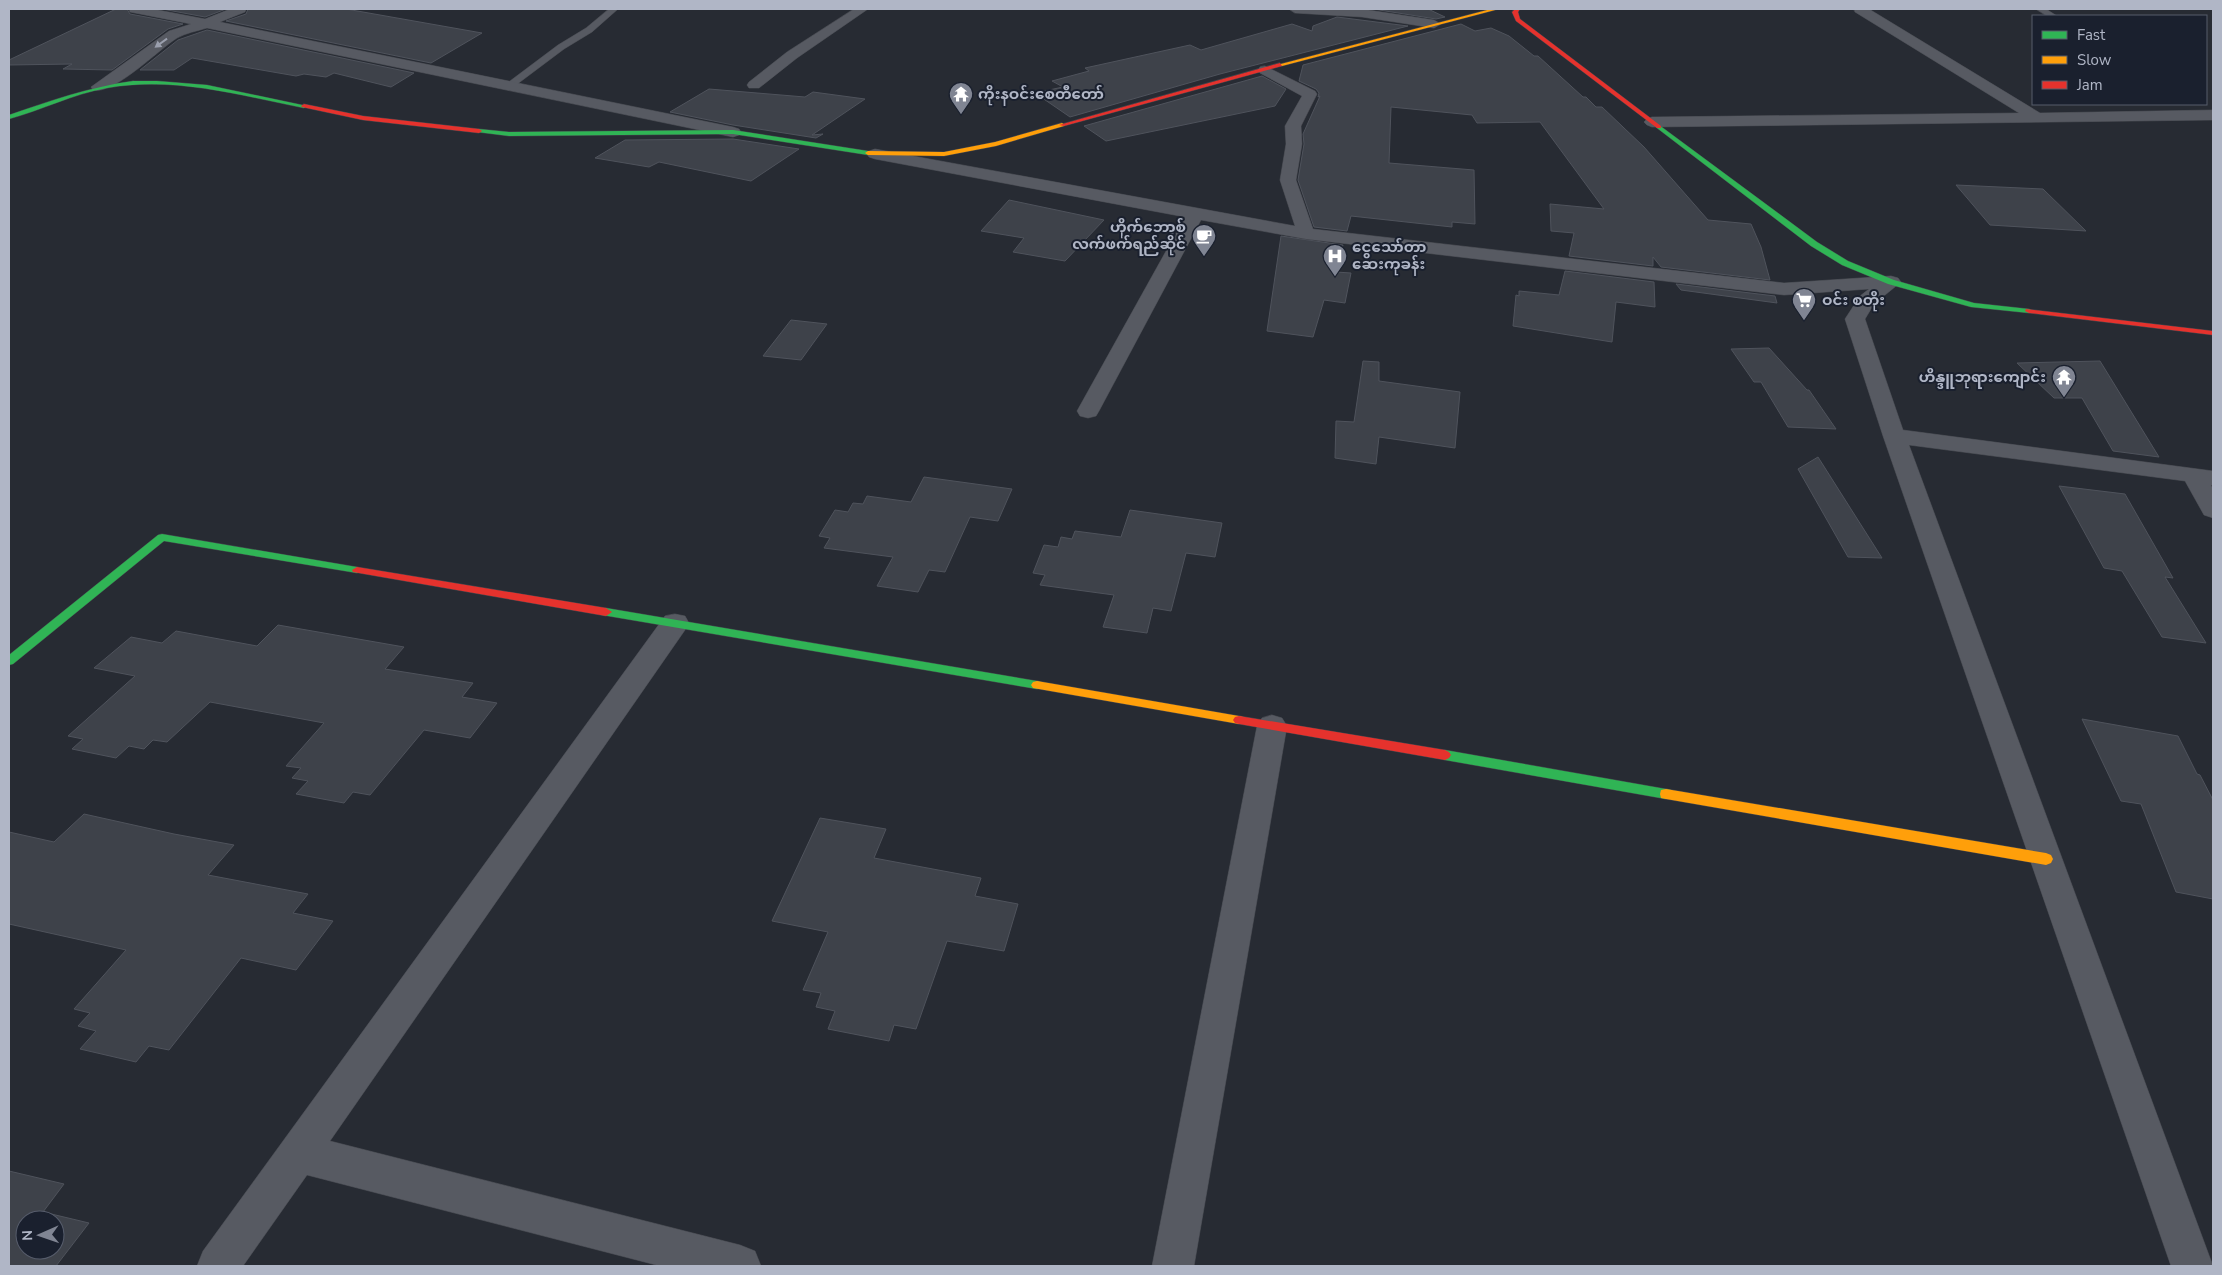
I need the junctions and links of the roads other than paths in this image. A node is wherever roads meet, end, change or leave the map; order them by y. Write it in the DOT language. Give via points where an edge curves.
graph roads {
  1 [pos="135,9"];
  2 [pos="240,9"];
  3 [pos="614,9"];
  4 [pos="862,9"];
  5 [pos="1295,9"];
  6 [pos="1496,9"];
  7 [pos="1517,9"];
  8 [pos="1860,9"];
  9 [pos="2040,9"];
  10 [pos="2051,15"];
  11 [pos="205,24"];
  12 [pos="1434,24"];
  13 [pos="1265,70"];
  14 [pos="754,85"];
  15 [pos="509,86"];
  16 [pos="98,87"];
  17 [pos="2213,115"];
  18 [pos="9,117"];
  19 [pos="2038,118"];
  20 [pos="1652,122"];
  21 [pos="733,132"];
  22 [pos="875,154"];
  23 [pos="1196,215"];
  24 [pos="1306,234"];
  25 [pos="1891,282"];
  26 [pos="2213,334"];
  27 [pos="1088,411"];
  28 [pos="1894,436"];
  29 [pos="2203,477"];
  30 [pos="2213,510"];
  31 [pos="675,623"];
  32 [pos="9,661"];
  33 [pos="1272,726"];
  34 [pos="2046,860"];
  35 [pos="299,1153"];
  36 [pos="218,1266"];
  37 [pos="740,1266"];
  38 [pos="1173,1266"];
  39 [pos="2192,1266"];
  1 -- 11 [label="street"];
  2 -- 11 [label="street"];
  3 -- 15 [label="lane"];
  4 -- 14 [label="street" via="792,55"];
  5 -- 12 [label="street" via="1362,13"];
  6 -- 12 [label="main road"];
  7 -- 20 [label="main road" via="1518,20"];
  8 -- 19 [label="street"];
  9 -- 10 [label="lane"];
  11 -- 15 [label="street"];
  11 -- 16 [label="street, one-way" via="174,34"];
  12 -- 13 [label="main road"];
  13 -- 22 [label="main road" via="996,144 944,154"];
  13 -- 24 [label="street" via="1310,94 1293,126 1294,144 1288,180"];
  15 -- 21 [label="street"];
  16 -- 18 [label="main road"];
  16 -- 21 [label="main road" via="139,83 190,84 363,118 509,134"];
  17 -- 19 [label="street"];
  19 -- 20 [label="street"];
  20 -- 25 [label="main road" via="1814,244 1845,263"];
  21 -- 22 [label="main road"];
  22 -- 23 [label="street"];
  23 -- 24 [label="street"];
  23 -- 27 [label="street"];
  24 -- 25 [label="street" via="1784,289"];
  25 -- 26 [label="main road" via="1974,306"];
  25 -- 28 [label="street" via="1867,300 1855,319"];
  28 -- 29 [label="street"];
  28 -- 34 [label="street"];
  29 -- 30 [label="street"];
  31 -- 32 [label="main road" via="162,537"];
  31 -- 33 [label="main road"];
  31 -- 35 [label="street"];
  33 -- 34 [label="main road"];
  33 -- 38 [label="street"];
  34 -- 39 [label="street"];
  35 -- 36 [label="street"];
  35 -- 37 [label="street"];
}
